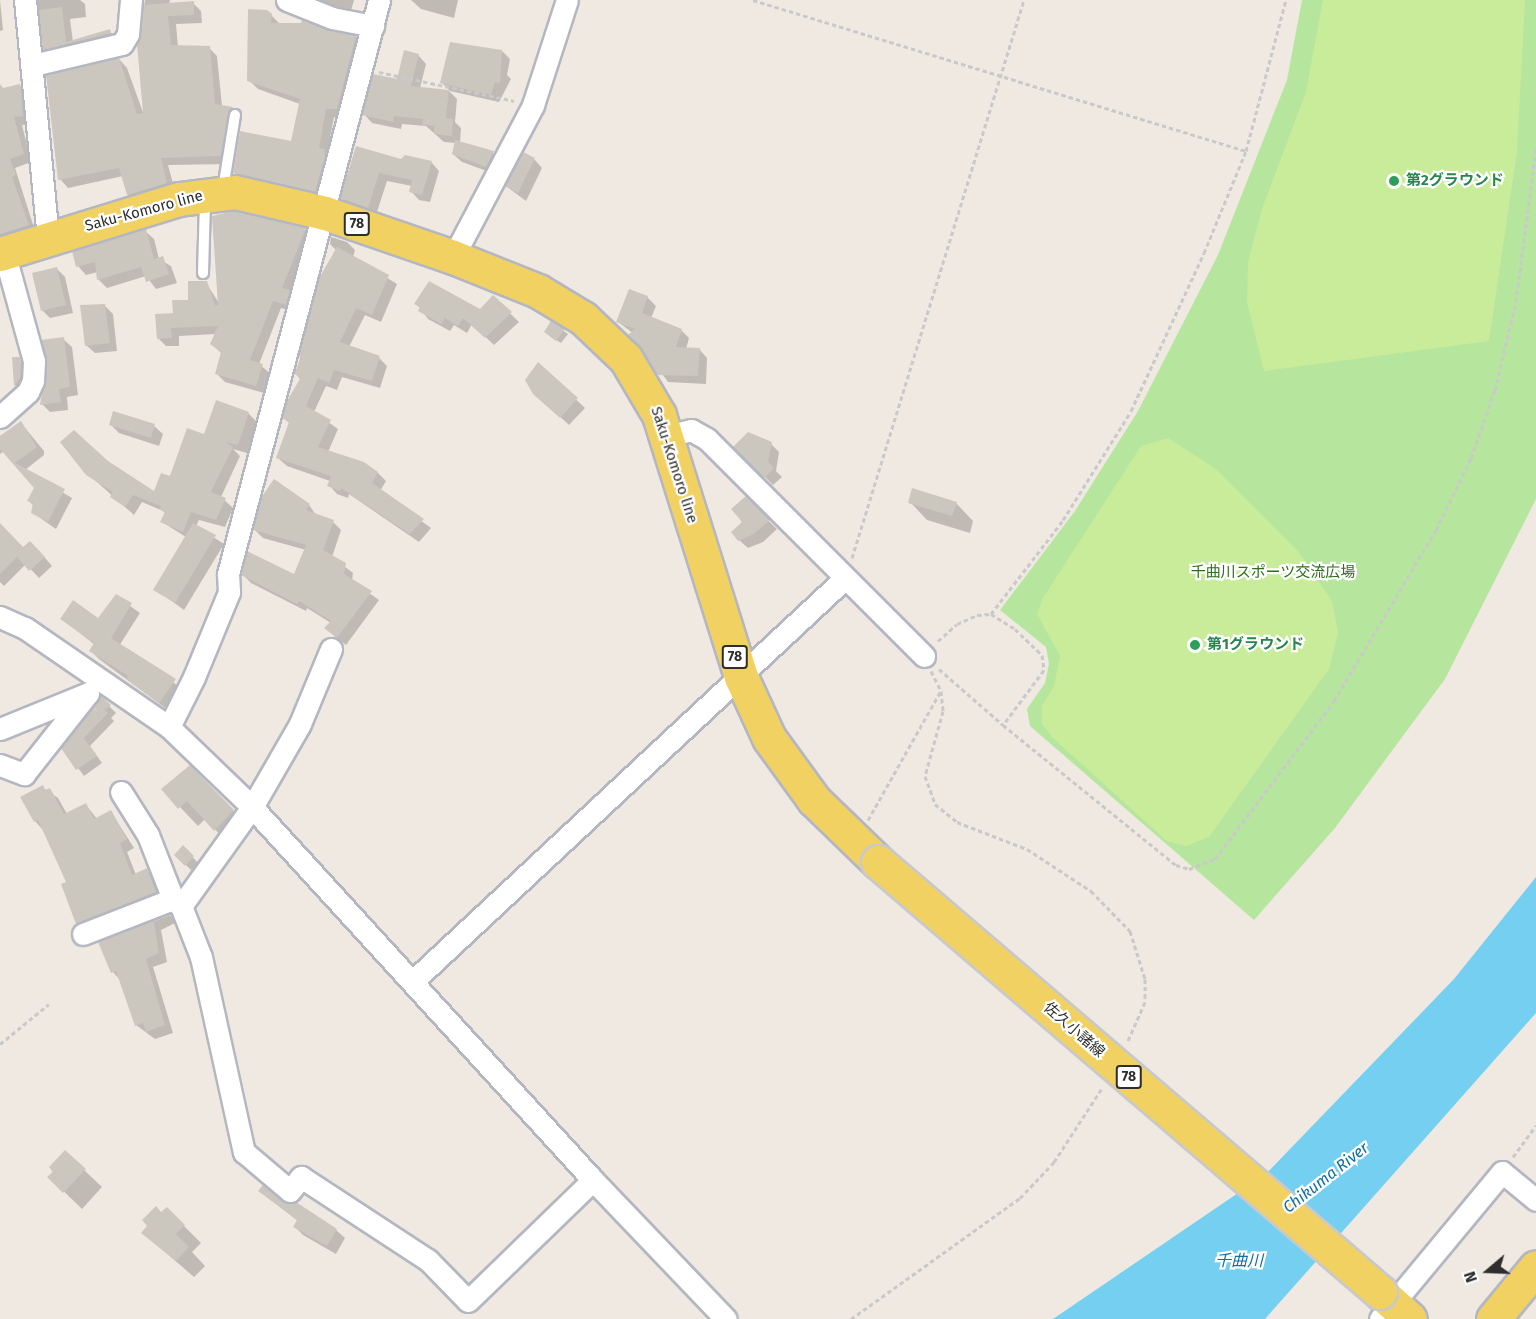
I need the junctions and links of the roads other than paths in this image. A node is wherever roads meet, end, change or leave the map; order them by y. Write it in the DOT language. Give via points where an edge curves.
graph roads {
  1 [pos="25,0"];
  2 [pos="131,0"];
  3 [pos="287,0"];
  4 [pos="379,0"];
  5 [pos="567,0"];
  6 [pos="373,26"];
  7 [pos="33,65"];
  8 [pos="235,116"];
  9 [pos="214,193"];
  10 [pos="325,213"];
  11 [pos="48,237"];
  12 [pos="2,253"];
  13 [pos="453,257"];
  14 [pos="203,273"];
  15 [pos="0,417"];
  16 [pos="667,436"];
  17 [pos="844,579"];
  18 [pos="0,617"];
  19 [pos="331,650"];
  20 [pos="924,656"];
  21 [pos="741,677"];
  22 [pos="95,687"];
  23 [pos="169,727"];
  24 [pos="0,729"];
  25 [pos="0,765"];
  26 [pos="121,792"];
  27 [pos="252,807"];
  28 [pos="867,853"];
  29 [pos="177,903"];
  30 [pos="83,934"];
  31 [pos="412,982"];
  32 [pos="593,1180"];
  33 [pos="1536,1200"];
  34 [pos="1536,1267"];
  35 [pos="1391,1308"];
  36 [pos="726,1319"];
  37 [pos="1493,1319"];
  1 -- 7 [label="street"];
  2 -- 7 [label="street" via="128,34 122,44"];
  3 -- 6 [label="street" via="332,18"];
  4 -- 6 [label="street"];
  5 -- 13 [label="street" via="533,105"];
  6 -- 10 [label="street"];
  7 -- 11 [label="street"];
  8 -- 9 [label="lane"];
  9 -- 10 [label="main road, Saku-Komoro line / 78" via="249,194"];
  9 -- 11 [label="main road, Saku-Komoro line / 78"];
  9 -- 14 [label="lane"];
  10 -- 13 [label="main road, Saku-Komoro line / 78"];
  10 -- 23 [label="street" via="228,574 229,592"];
  11 -- 12 [label="main road, Saku-Komoro line / 78"];
  12 -- 15 [label="street" via="34,362 28,392"];
  13 -- 16 [label="main road, Saku-Komoro line / 78" via="538,291 602,332 640,377"];
  16 -- 17 [label="street" via="691,429 707,439"];
  16 -- 21 [label="main road, Saku-Komoro line / 78"];
  17 -- 20 [label="street"];
  17 -- 21 [label="street"];
  18 -- 22 [label="street" via="25,628"];
  19 -- 27 [label="street" via="300,724"];
  21 -- 28 [label="main road, Saku-Komoro line / 78" via="780,756 814,800"];
  21 -- 31 [label="street"];
  22 -- 23 [label="street"];
  22 -- 24 [label="street"];
  22 -- 25 [label="street" via="24,774"];
  23 -- 27 [label="street"];
  26 -- 29 [label="street" via="148,835"];
  27 -- 29 [label="street"];
  27 -- 31 [label="street"];
  28 -- 35 [label="main road, 佐久小諸線 / 78, bridge"];
  29 -- 30 [label="street"];
  29 -- 32 [label="street" via="203,968 239,1140 252,1159 290,1191 301,1177 428,1260 468,1301"];
  31 -- 32 [label="street"];
  32 -- 36 [label="street"];
  33 -- 35 [label="street" via="1502,1172 1462,1216"];
  34 -- 37 [label="main road"];
}
